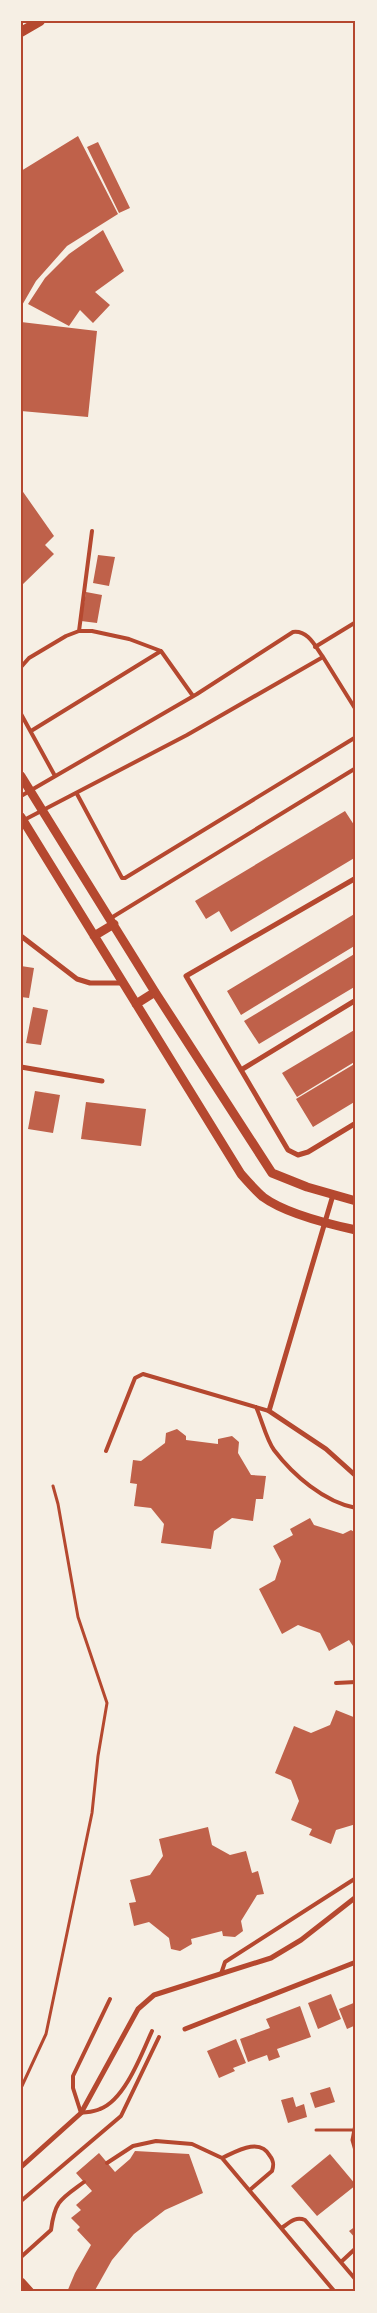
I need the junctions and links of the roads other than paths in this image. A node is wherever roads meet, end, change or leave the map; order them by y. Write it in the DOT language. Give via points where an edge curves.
graph roads {
  1 [pos="40,21"];
  2 [pos="21,32"];
  3 [pos="92,531"];
  4 [pos="356,622"];
  5 [pos="79,631"];
  6 [pos="316,647"];
  7 [pos="161,651"];
  8 [pos="323,657"];
  9 [pos="21,667"];
  10 [pos="193,696"];
  11 [pos="356,710"];
  12 [pos="21,714"];
  13 [pos="31,731"];
  14 [pos="356,737"];
  15 [pos="356,768"];
  16 [pos="21,776"];
  17 [pos="55,776"];
  18 [pos="30,791"];
  19 [pos="77,794"];
  20 [pos="21,796"];
  21 [pos="42,810"];
  22 [pos="22,820"];
  23 [pos="356,878"];
  24 [pos="112,921"];
  25 [pos="21,936"];
  26 [pos="94,936"];
  27 [pos="123,983"];
  28 [pos="155,992"];
  29 [pos="356,1000"];
  30 [pos="136,1004"];
  31 [pos="21,1066"];
  32 [pos="241,1070"];
  33 [pos="102,1081"];
  34 [pos="356,1123"];
  35 [pos="333,1195"];
  36 [pos="356,1202"];
  37 [pos="324,1222"];
  38 [pos="356,1230"];
  39 [pos="256,1407"];
  40 [pos="269,1411"];
  41 [pos="106,1450"];
  42 [pos="356,1476"];
  43 [pos="356,1508"];
  44 [pos="356,1682"];
  45 [pos="336,1683"];
  46 [pos="356,1878"];
  47 [pos="356,1897"];
  48 [pos="356,1962"];
  49 [pos="221,1974"];
  50 [pos="110,1999"];
  51 [pos="185,2029"];
  52 [pos="152,2031"];
  53 [pos="159,2037"];
  54 [pos="81,2113"];
  55 [pos="222,2158"];
  56 [pos="108,2162"];
  57 [pos="21,2167"];
  58 [pos="84,2182"];
  59 [pos="251,2188"];
  60 [pos="21,2201"];
  61 [pos="283,2228"];
  62 [pos="356,2248"];
  63 [pos="21,2257"];
  64 [pos="341,2262"];
  65 [pos="356,2280"];
  66 [pos="21,2282"];
  67 [pos="30,2292"];
  68 [pos="336,2292"];
  1 -- 2 [label="main road"];
  3 -- 5 [label="lane"];
  4 -- 6 [label="lane"];
  5 -- 7 [label="lane" via="108,634"];
  5 -- 9 [label="lane" via="29,658"];
  6 -- 8 [label="lane"];
  6 -- 10 [label="lane" via="306,634 293,632"];
  7 -- 10 [label="lane"];
  7 -- 13 [label="lane"];
  8 -- 11 [label="lane"];
  8 -- 19 [label="lane"];
  10 -- 17 [label="lane"];
  12 -- 13 [label="lane"];
  13 -- 17 [label="lane"];
  14 -- 19 [label="lane" via="126,878 122,878"];
  15 -- 24 [label="lane"];
  16 -- 18 [label="street"];
  17 -- 18 [label="lane"];
  18 -- 20 [label="lane"];
  18 -- 21 [label="street"];
  19 -- 21 [label="lane"];
  21 -- 22 [label="lane"];
  21 -- 24 [label="street"];
  22 -- 26 [label="street"];
  23 -- 32 [label="street" via="186,976"];
  24 -- 26 [label="street"];
  24 -- 28 [label="street"];
  25 -- 27 [label="street" via="78,979 90,984"];
  26 -- 27 [label="street"];
  27 -- 30 [label="street"];
  28 -- 30 [label="street"];
  28 -- 35 [label="street" via="272,1173"];
  29 -- 32 [label="street"];
  30 -- 37 [label="street" via="241,1174 278,1206"];
  31 -- 33 [label="street"];
  32 -- 34 [label="street" via="288,1150 298,1155"];
  35 -- 36 [label="street"];
  35 -- 37 [label="street"];
  37 -- 38 [label="street"];
  37 -- 40 [label="street"];
  39 -- 40 [label="lane"];
  39 -- 41 [label="lane" via="143,1374 135,1378"];
  39 -- 43 [label="lane" via="273,1449 307,1484 345,1506"];
  40 -- 42 [label="street" via="326,1449"];
  44 -- 45 [label="lane"];
  46 -- 49 [label="lane" via="225,1962"];
  47 -- 49 [label="street" via="301,1940 271,1958"];
  48 -- 51 [label="street"];
  49 -- 54 [label="street" via="146,2000 129,2024"];
  50 -- 54 [label="lane" via="73,2076 73,2088"];
  52 -- 54 [label="lane" via="132,2075 113,2102 101,2109"];
  53 -- 60 [label="lane" via="121,2116"];
  54 -- 57 [label="street"];
  55 -- 56 [label="lane" via="192,2144 156,2141 133,2146"];
  55 -- 59 [label="lane"];
  55 -- 59 [label="lane" via="245,2148 259,2146 268,2150 273,2161 272,2171"];
  58 -- 63 [label="lane" via="58,2202 53,2211 51,2230"];
  59 -- 61 [label="lane"];
  61 -- 64 [label="lane" via="294,2220 305,2220"];
  61 -- 68 [label="lane"];
  62 -- 64 [label="lane"];
  64 -- 65 [label="lane"];
  66 -- 67 [label="street"];
}
